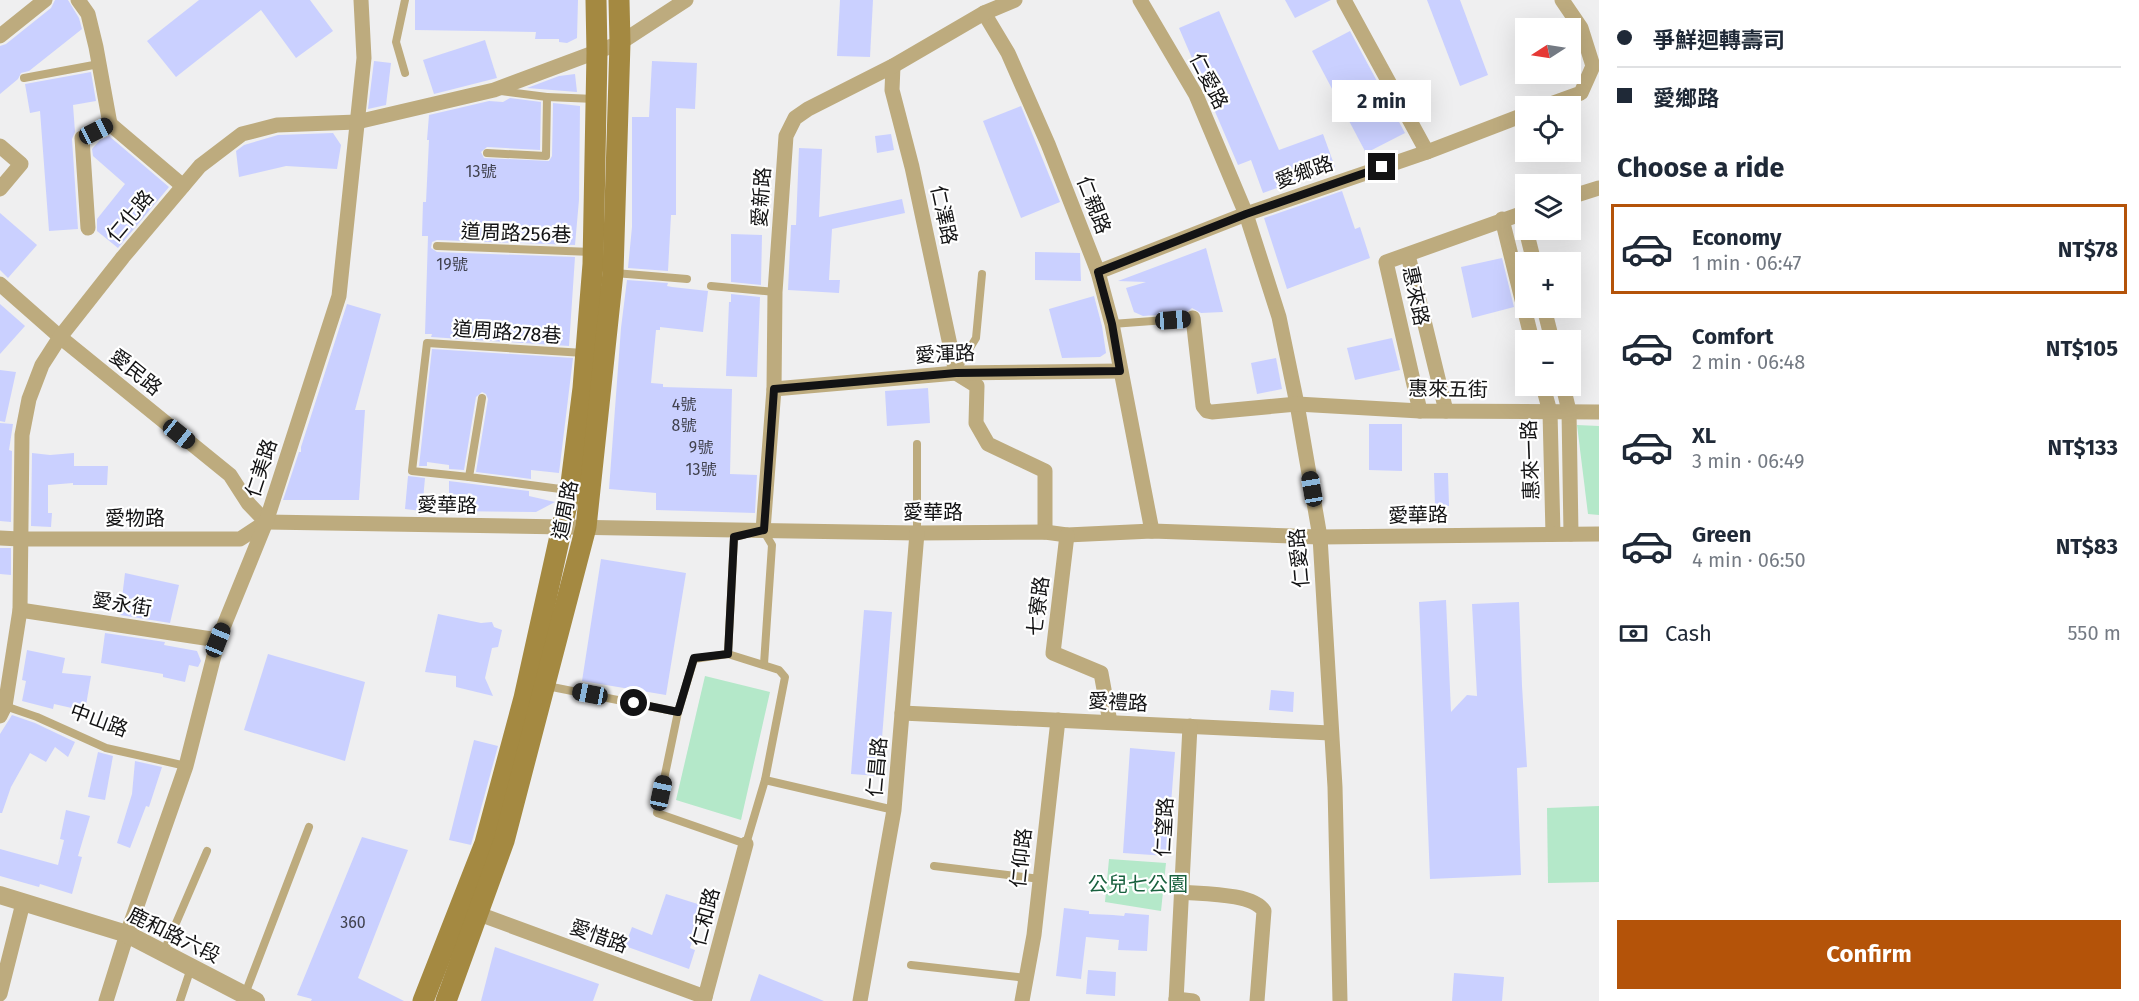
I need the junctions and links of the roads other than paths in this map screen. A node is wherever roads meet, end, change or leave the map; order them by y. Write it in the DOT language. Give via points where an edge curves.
graph roads {
  1 [pos="45,0"];
  2 [pos="78,0"];
  3 [pos="361,0"];
  4 [pos="405,0"];
  5 [pos="596,0"];
  6 [pos="619,0"];
  7 [pos="686,0"];
  8 [pos="1015,0"];
  9 [pos="1140,0"];
  10 [pos="1344,0"];
  11 [pos="1562,0"];
  12 [pos="992,7"];
  13 [pos="0,36"];
  14 [pos="620,43"];
  15 [pos="597,52"];
  16 [pos="99,64"];
  17 [pos="893,66"];
  18 [pos="405,73"];
  19 [pos="24,78"];
  20 [pos="494,90"];
  21 [pos="1573,96"];
  22 [pos="547,97"];
  23 [pos="596,99"];
  24 [pos="1515,118"];
  25 [pos="357,122"];
  26 [pos="110,124"];
  27 [pos="0,146"];
  28 [pos="1427,152"];
  29 [pos="487,153"];
  30 [pos="183,186"];
  31 [pos="1599,188"];
  32 [pos="0,189"];
  33 [pos="1581,194"];
  34 [pos="1246,214"];
  35 [pos="1502,219"];
  36 [pos="1515,220"];
  37 [pos="88,228"];
  38 [pos="437,246"];
  39 [pos="593,252"];
  40 [pos="1408,255"];
  41 [pos="1098,272"];
  42 [pos="613,273"];
  43 [pos="982,274"];
  44 [pos="687,279"];
  45 [pos="0,284"];
  46 [pos="711,286"];
  47 [pos="775,292"];
  48 [pos="1193,318"];
  49 [pos="1112,324"];
  50 [pos="1530,330"];
  51 [pos="60,337"];
  52 [pos="585,353"];
  53 [pos="1120,371"];
  54 [pos="956,373"];
  55 [pos="774,389"];
  56 [pos="1546,396"];
  57 [pos="1565,396"];
  58 [pos="482,398"];
  59 [pos="1297,404"];
  60 [pos="1420,411"];
  61 [pos="1446,411"];
  62 [pos="1569,411"];
  63 [pos="1550,412"];
  64 [pos="1599,412"];
  65 [pos="917,444"];
  66 [pos="469,477"];
  67 [pos="570,490"];
  68 [pos="266,522"];
  69 [pos="562,527"];
  70 [pos="586,527"];
  71 [pos="764,530"];
  72 [pos="1152,531"];
  73 [pos="1045,532"];
  74 [pos="917,533"];
  75 [pos="1553,534"];
  76 [pos="1571,534"];
  77 [pos="1599,534"];
  78 [pos="1067,535"];
  79 [pos="1320,537"];
  80 [pos="0,538"];
  81 [pos="20,540"];
  82 [pos="20,610"];
  83 [pos="218,640"];
  84 [pos="728,654"];
  85 [pos="764,664"];
  86 [pos="545,686"];
  87 [pos="2,709"];
  88 [pos="678,712"];
  89 [pos="902,713"];
  90 [pos="1058,720"];
  91 [pos="1110,722"];
  92 [pos="1190,726"];
  93 [pos="1331,733"];
  94 [pos="186,766"];
  95 [pos="765,780"];
  96 [pos="894,810"];
  97 [pos="309,827"];
  98 [pos="746,844"];
  99 [pos="207,851"];
  100 [pos="934,866"];
  101 [pos="1040,879"];
  102 [pos="1181,892"];
  103 [pos="0,896"];
  104 [pos="23,903"];
  105 [pos="479,914"];
  106 [pos="127,933"];
  107 [pos="163,953"];
  108 [pos="911,965"];
  109 [pos="191,968"];
  110 [pos="1026,978"];
  111 [pos="0,994"];
  112 [pos="250,998"];
  113 [pos="704,999"];
  114 [pos="1176,1000"];
  115 [pos="106,1001"];
  116 [pos="180,1001"];
  117 [pos="423,1001"];
  118 [pos="446,1001"];
  119 [pos="860,1001"];
  120 [pos="1022,1001"];
  121 [pos="1193,1001"];
  122 [pos="1257,1001"];
  123 [pos="1340,1001"];
  1 -- 13 [label="street"];
  2 -- 16 [label="street" via="88,14"];
  3 -- 25 [label="street, 仁美路" via="364,58"];
  4 -- 18 [label="lane" via="396,42"];
  5 -- 15 [label="main road, 道周路"];
  6 -- 14 [label="main road, 道周路"];
  7 -- 14 [label="street, 仁化路"];
  8 -- 12 [label="street, 愛新路"];
  9 -- 34 [label="street, 仁愛路" via="1196,95"];
  10 -- 28 [label="street"];
  11 -- 21 [label="street" via="1581,28 1593,66 1581,93"];
  12 -- 17 [label="street, 愛新路"];
  12 -- 41 [label="street, 仁親路"];
  14 -- 15 [label="street, 仁化路"];
  14 -- 42 [label="main road, 道周路"];
  15 -- 20 [label="street, 仁化路"];
  15 -- 23 [label="main road, 道周路"];
  16 -- 19 [label="lane"];
  16 -- 26 [label="street"];
  17 -- 47 [label="street, 愛新路" via="795,118 786,136"];
  17 -- 54 [label="street, 仁澤路" via="892,90"];
  20 -- 22 [label="lane"];
  20 -- 25 [label="street, 仁化路"];
  22 -- 23 [label="lane"];
  22 -- 29 [label="lane" via="546,156"];
  23 -- 39 [label="main road, 道周路"];
  24 -- 28 [label="street, 愛鄉路"];
  25 -- 30 [label="street, 仁化路" via="277,125 242,134 200,166"];
  25 -- 68 [label="street, 仁美路" via="339,296"];
  26 -- 30 [label="street"];
  26 -- 37 [label="street" via="82,138"];
  27 -- 32 [label="street" via="21,164"];
  28 -- 34 [label="street, 愛鄉路"];
  30 -- 51 [label="street, 仁化路"];
  31 -- 33 [label="street"];
  34 -- 41 [label="street, 愛鄉路"];
  34 -- 59 [label="street, 仁愛路" via="1279,317"];
  35 -- 36 [label="street"];
  35 -- 40 [label="street"];
  35 -- 50 [label="street"];
  38 -- 39 [label="lane, 道周路256巷"];
  39 -- 52 [label="main road, 道周路"];
  40 -- 60 [label="street, 惠來路" via="1386,262"];
  40 -- 61 [label="street, 惠來路"];
  41 -- 49 [label="street, 仁親路"];
  42 -- 44 [label="lane"];
  42 -- 70 [label="main road, 道周路"];
  43 -- 54 [label="lane" via="976,338"];
  45 -- 51 [label="street, 愛民路"];
  46 -- 47 [label="lane"];
  47 -- 55 [label="street, 愛新路"];
  48 -- 49 [label="lane"];
  48 -- 59 [label="street, 惠來五街" via="1200,395 1207,411"];
  49 -- 53 [label="street, 仁親路"];
  51 -- 68 [label="street, 愛民路" via="230,475"];
  51 -- 81 [label="street, 仁化路" via="42,365 29,399 22,435"];
  52 -- 66 [label="lane, 道周路278巷" via="427,343 412,471"];
  52 -- 67 [label="main road, 道周路"];
  53 -- 54 [label="street, 愛渾路"];
  53 -- 72 [label="street, 仁親路"];
  54 -- 55 [label="street, 愛渾路"];
  54 -- 73 [label="street" via="977,386 976,423 988,444 1046,471"];
  55 -- 71 [label="street, 愛新路"];
  56 -- 63 [label="street, 惠來一路"];
  57 -- 62 [label="street, 惠來一路"];
  58 -- 66 [label="lane"];
  59 -- 60 [label="street, 惠來五街"];
  59 -- 79 [label="street, 仁愛路"];
  60 -- 61 [label="street, 惠來五街"];
  61 -- 63 [label="street, 惠來五街"];
  62 -- 63 [label="street, 惠來五街"];
  62 -- 64 [label="street, 惠來五街"];
  62 -- 76 [label="street, 惠來一路"];
  63 -- 75 [label="street, 惠來一路"];
  65 -- 74 [label="lane"];
  66 -- 67 [label="lane"];
  67 -- 69 [label="main road, 道周路"];
  68 -- 69 [label="street, 愛華路"];
  68 -- 81 [label="street, 愛物路" via="240,539"];
  68 -- 83 [label="street, 仁美路"];
  69 -- 70 [label="street, 愛華路"];
  69 -- 117 [label="main road, 道周路" via="524,698 485,843"];
  70 -- 71 [label="street, 愛華路"];
  70 -- 86 [label="main road, 道周路"];
  71 -- 74 [label="street, 愛華路"];
  71 -- 84 [label="lane" via="734,537"];
  71 -- 85 [label="lane" via="772,545"];
  72 -- 78 [label="street, 愛華路"];
  72 -- 79 [label="street, 愛華路"];
  73 -- 74 [label="street, 愛華路"];
  73 -- 78 [label="street, 愛華路"];
  74 -- 89 [label="street, 仁昌路"];
  75 -- 76 [label="street, 愛華路"];
  75 -- 79 [label="street, 愛華路"];
  76 -- 77 [label="street, 愛華路"];
  78 -- 91 [label="street, 七寮路" via="1053,653 1101,673"];
  79 -- 93 [label="street, 仁愛路"];
  80 -- 81 [label="street, 愛物路"];
  81 -- 82 [label="street, 仁化路"];
  82 -- 83 [label="street, 愛永街"];
  82 -- 87 [label="street, 仁化路"];
  83 -- 94 [label="street, 仁美路"];
  84 -- 85 [label="lane"];
  84 -- 88 [label="lane" via="694,658"];
  85 -- 95 [label="lane" via="785,677"];
  86 -- 88 [label="lane"];
  86 -- 105 [label="main road, 道周路" via="504,841"];
  87 -- 94 [label="lane, 中山路" via="37,717 106,748"];
  88 -- 98 [label="lane" via="657,813"];
  89 -- 90 [label="street, 愛禮路"];
  89 -- 96 [label="street, 仁昌路"];
  90 -- 91 [label="street, 愛禮路"];
  90 -- 101 [label="street, 仁仰路"];
  91 -- 92 [label="street, 愛禮路"];
  92 -- 93 [label="street, 愛禮路"];
  92 -- 102 [label="street, 仁望路"];
  93 -- 123 [label="street, 仁愛路"];
  94 -- 106 [label="street, 仁美路"];
  95 -- 96 [label="lane"];
  95 -- 98 [label="lane"];
  96 -- 119 [label="street, 仁昌路"];
  97 -- 112 [label="lane"];
  98 -- 113 [label="street, 仁和路"];
  99 -- 107 [label="lane"];
  100 -- 101 [label="lane"];
  101 -- 110 [label="street, 仁仰路"];
  102 -- 114 [label="street, 仁望路"];
  102 -- 122 [label="street" via="1250,899 1260,904 1264,910"];
  103 -- 104 [label="street, 鹿和路六段"];
  104 -- 106 [label="street, 鹿和路六段"];
  104 -- 111 [label="street"];
  105 -- 113 [label="street, 愛惜路"];
  105 -- 118 [label="main road, 道周路"];
  106 -- 107 [label="street, 鹿和路六段"];
  106 -- 115 [label="street, 仁美路"];
  107 -- 109 [label="street, 鹿和路六段"];
  108 -- 110 [label="lane"];
  109 -- 112 [label="street, 鹿和路六段"];
  109 -- 116 [label="lane"];
  110 -- 120 [label="street, 仁仰路"];
  114 -- 121 [label="street"];
}
